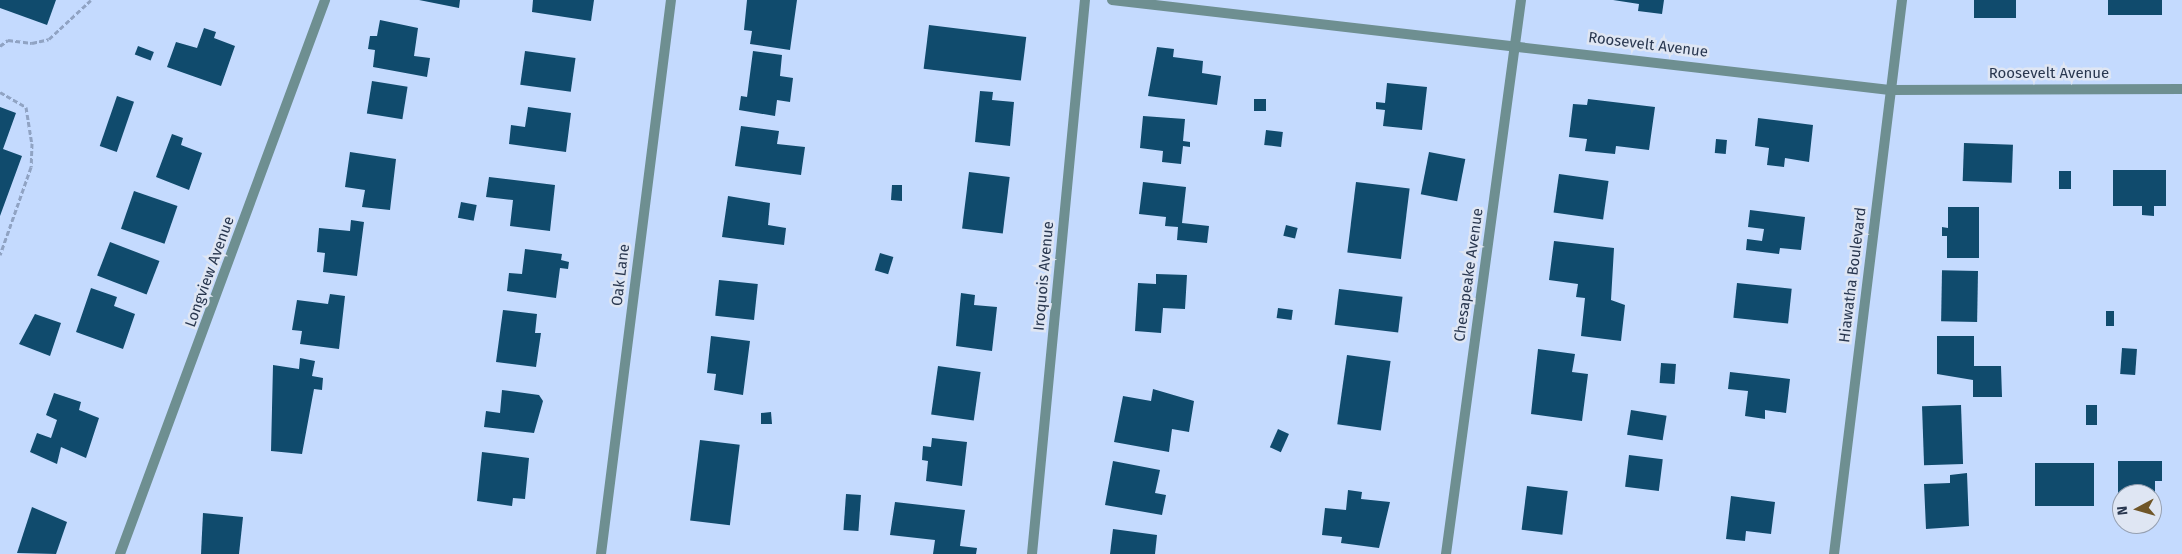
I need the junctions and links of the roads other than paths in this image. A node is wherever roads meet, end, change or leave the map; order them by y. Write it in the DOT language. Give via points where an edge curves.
graph roads {
  1 [pos="325,0"];
  2 [pos="671,0"];
  3 [pos="1085,0"];
  4 [pos="1112,0"];
  5 [pos="1521,0"];
  6 [pos="1902,0"];
  7 [pos="1515,45"];
  8 [pos="2182,89"];
  9 [pos="1890,90"];
  10 [pos="120,554"];
  11 [pos="601,554"];
  12 [pos="1032,554"];
  13 [pos="1446,554"];
  14 [pos="1834,554"];
  1 -- 10 [label="street, Longview Avenue"];
  2 -- 11 [label="street, Oak Lane"];
  3 -- 12 [label="street, Iroquois Avenue"];
  4 -- 7 [label="street, Roosevelt Avenue"];
  5 -- 7 [label="street, Chesapeake Avenue"];
  6 -- 9 [label="street, Hiawatha Boulevard"];
  7 -- 9 [label="street, Roosevelt Avenue"];
  7 -- 13 [label="street, Chesapeake Avenue"];
  8 -- 9 [label="street, Roosevelt Avenue"];
  9 -- 14 [label="street, Hiawatha Boulevard"];
}
